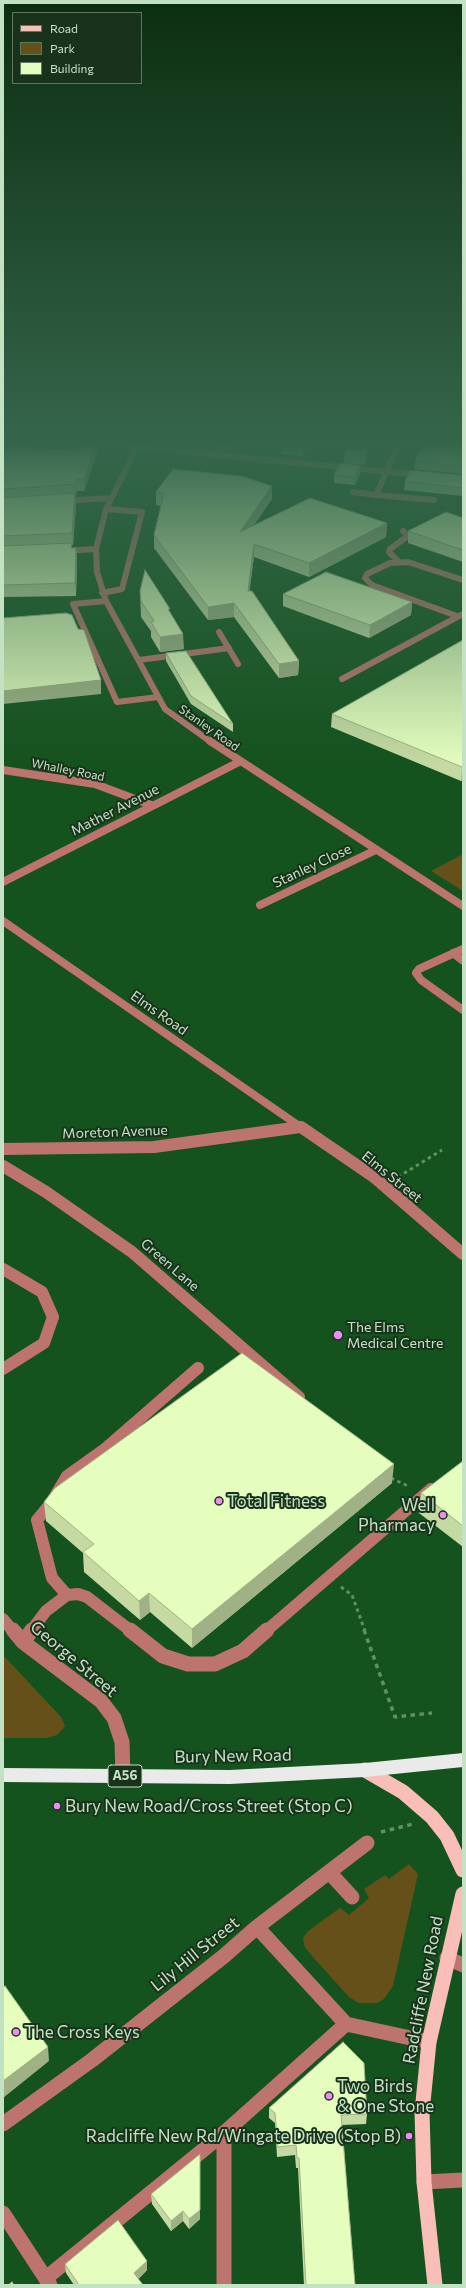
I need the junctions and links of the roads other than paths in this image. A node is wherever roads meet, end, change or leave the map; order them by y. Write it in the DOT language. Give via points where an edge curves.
graph roads {
  1 [pos="96,553"];
  2 [pos="131,553"];
  3 [pos="390,553"];
  4 [pos="399,562"];
  5 [pos="463,580"];
  6 [pos="102,593"];
  7 [pos="106,601"];
  8 [pos="460,615"];
  9 [pos="219,632"];
  10 [pos="229,648"];
  11 [pos="139,660"];
  12 [pos="238,664"];
  13 [pos="342,679"];
  14 [pos="158,697"];
  15 [pos="239,762"];
  16 [pos="3,770"];
  17 [pos="151,805"];
  18 [pos="376,850"];
  19 [pos="3,882"];
  20 [pos="260,905"];
  21 [pos="463,906"];
  22 [pos="3,921"];
  23 [pos="463,949"];
  24 [pos="453,954"];
  25 [pos="463,961"];
  26 [pos="463,1010"];
  27 [pos="300,1127"];
  28 [pos="3,1149"];
  29 [pos="3,1166"];
  30 [pos="463,1254"];
  31 [pos="3,1269"];
  32 [pos="198,1368"];
  33 [pos="3,1369"];
  34 [pos="305,1402"];
  35 [pos="440,1482"];
  36 [pos="67,1595"];
  37 [pos="3,1618"];
  38 [pos="23,1642"];
  39 [pos="463,1760"];
  40 [pos="365,1770"];
  41 [pos="3,1775"];
  42 [pos="123,1776"];
  43 [pos="367,1843"];
  44 [pos="463,1870"];
  45 [pos="329,1872"];
  46 [pos="463,1894"];
  47 [pos="352,1897"];
  48 [pos="257,1928"];
  49 [pos="447,1958"];
  50 [pos="463,1965"];
  51 [pos="346,2024"];
  52 [pos="429,2042"];
  53 [pos="3,2124"];
  54 [pos="224,2133"];
  55 [pos="463,2180"];
  56 [pos="424,2182"];
  57 [pos="3,2213"];
  58 [pos="48,2281"];
  59 [pos="224,2285"];
  60 [pos="435,2285"];
  1 -- 6 [label="street, Stanley Road"];
  2 -- 6 [label="street" via="122,589"];
  3 -- 4 [label="street"];
  4 -- 5 [label="street" via="408,562"];
  4 -- 8 [label="street" via="382,566 365,578 372,585"];
  6 -- 7 [label="street, Stanley Road"];
  7 -- 11 [label="street, Stanley Road"];
  7 -- 14 [label="street" via="73,604 117,702"];
  8 -- 13 [label="street"];
  9 -- 10 [label="street"];
  10 -- 11 [label="street"];
  10 -- 12 [label="street"];
  11 -- 14 [label="street, Stanley Road"];
  14 -- 15 [label="street, Stanley Road" via="170,714"];
  15 -- 17 [label="street, Mather Avenue"];
  15 -- 18 [label="street, Stanley Road"];
  16 -- 17 [label="street, Whalley Road" via="95,784"];
  17 -- 19 [label="street, Mather Avenue"];
  18 -- 20 [label="street, Stanley Close"];
  18 -- 21 [label="street, Stanley Road"];
  22 -- 27 [label="street, Elms Road"];
  23 -- 24 [label="street"];
  24 -- 25 [label="street"];
  24 -- 26 [label="street" via="419,969 416,973 421,980"];
  27 -- 28 [label="street, Moreton Avenue" via="154,1147"];
  27 -- 30 [label="street, Elms Street" via="384,1186"];
  29 -- 34 [label="street, Green Lane" via="46,1192 132,1252"];
  31 -- 33 [label="street" via="42,1292 53,1317 44,1343"];
  32 -- 36 [label="street" via="106,1448 67,1476 37,1520 52,1578"];
  35 -- 36 [label="street" via="243,1651 215,1664 188,1664 162,1656 87,1597 78,1594"];
  36 -- 38 [label="street" via="46,1611"];
  37 -- 38 [label="street, George Street"];
  38 -- 42 [label="street, George Street" via="87,1689 101,1701 114,1718 122,1742"];
  39 -- 40 [label="highway, Bury New Road / A56"];
  40 -- 42 [label="highway, Bury New Road / A56" via="230,1777"];
  40 -- 44 [label="main road" via="403,1792 432,1817 447,1836"];
  41 -- 42 [label="highway, Bury New Road / A56"];
  43 -- 45 [label="street"];
  45 -- 47 [label="street"];
  45 -- 48 [label="street"];
  46 -- 49 [label="main road, Radcliffe New Road"];
  48 -- 51 [label="street, Lily Hill Street"];
  48 -- 53 [label="street, Lily Hill Street" via="92,2060"];
  49 -- 50 [label="street"];
  49 -- 52 [label="main road, Radcliffe New Road"];
  51 -- 52 [label="street"];
  51 -- 54 [label="street"];
  52 -- 56 [label="main road, Radcliffe New Road" via="422,2112"];
  54 -- 58 [label="street"];
  54 -- 59 [label="street"];
  55 -- 56 [label="street"];
  56 -- 60 [label="main road, Radcliffe New Road"];
  57 -- 58 [label="street"];
}
